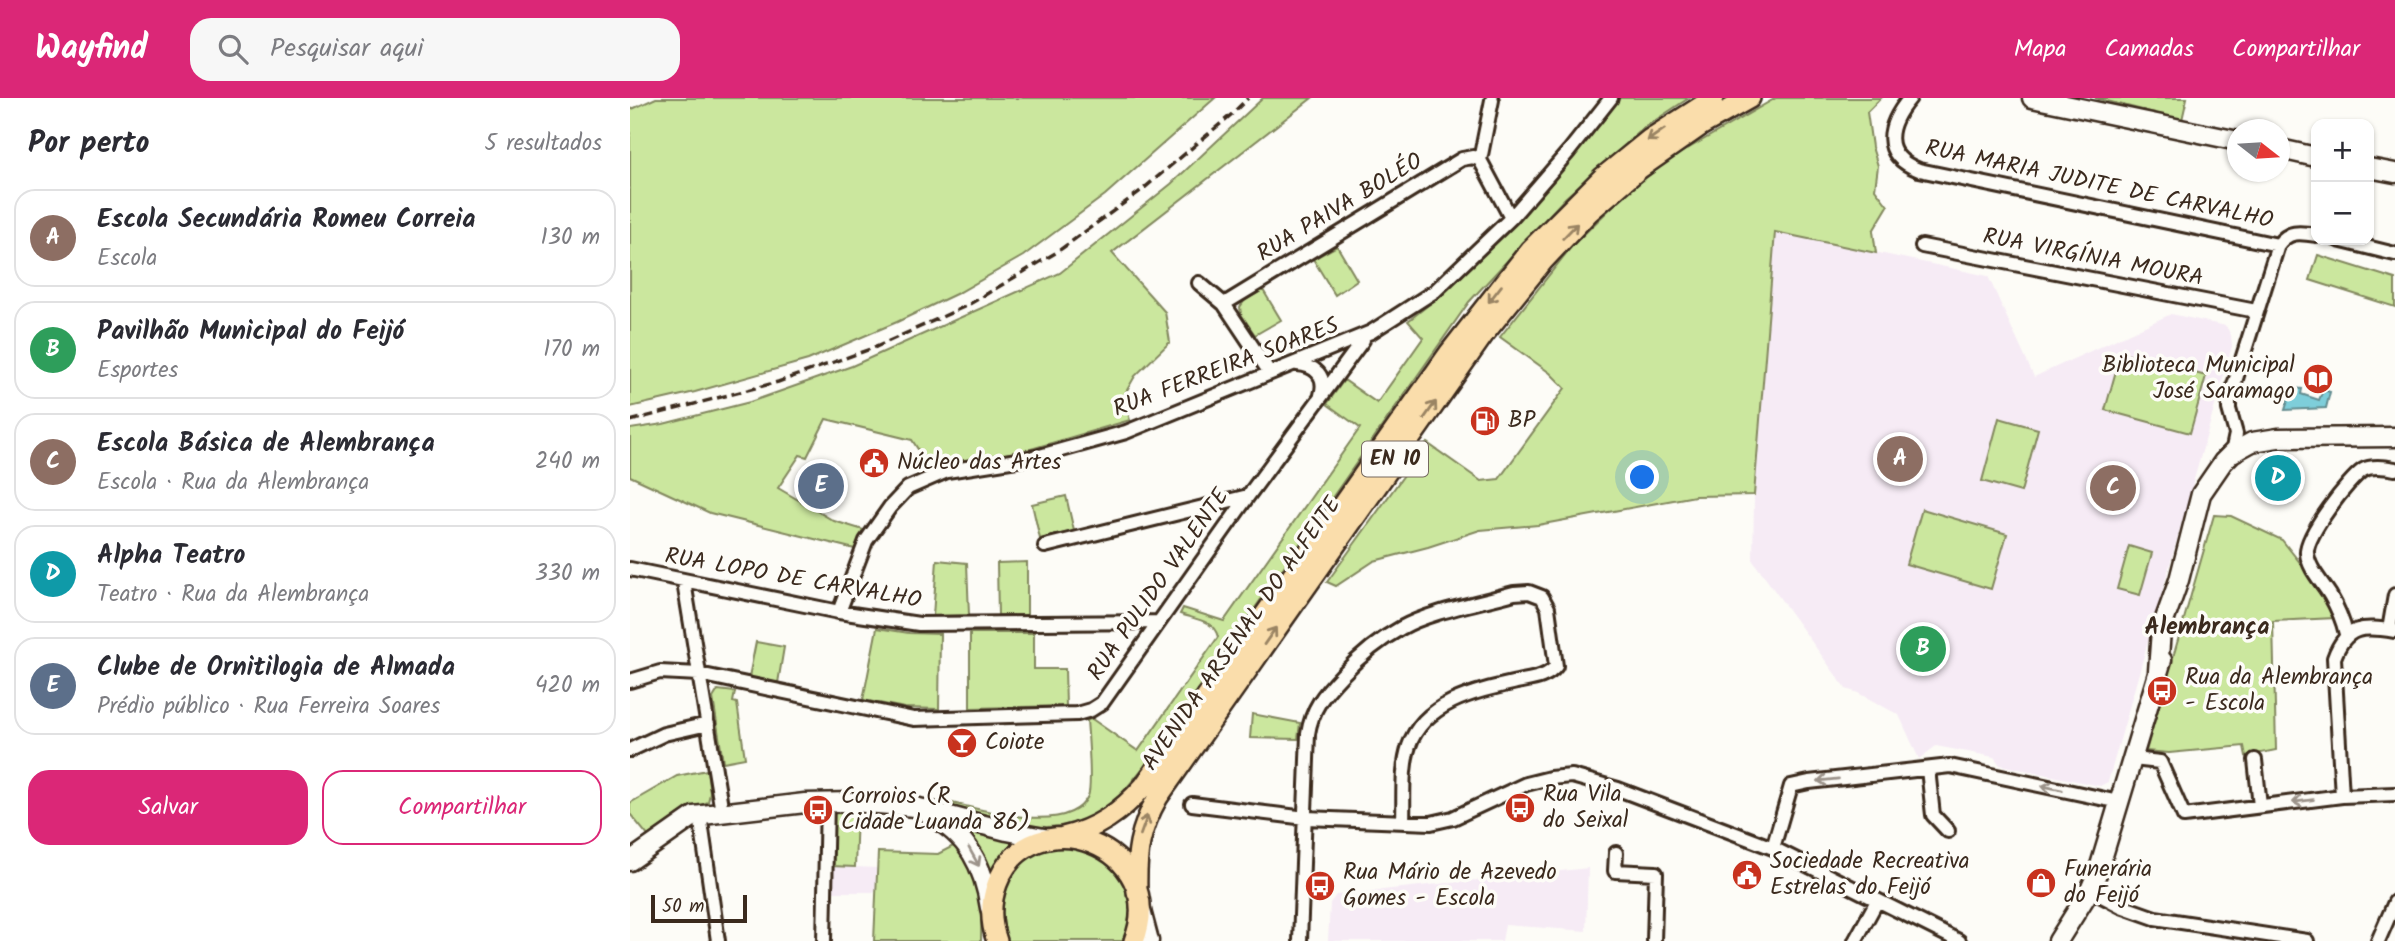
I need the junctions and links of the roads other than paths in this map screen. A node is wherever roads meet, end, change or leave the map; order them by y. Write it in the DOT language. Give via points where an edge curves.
graph roads {
  1 [pos="1611,98"];
  2 [pos="1714,98"];
  3 [pos="1750,98"];
  4 [pos="1910,98"];
  5 [pos="2032,98"];
  6 [pos="1492,100"];
  7 [pos="2227,139"];
  8 [pos="2290,151"];
  9 [pos="2311,156"];
  10 [pos="1480,160"];
  11 [pos="2374,169"];
  12 [pos="2395,173"];
  13 [pos="1511,218"];
  14 [pos="2311,235"];
  15 [pos="2278,245"];
  16 [pos="2358,245"];
  17 [pos="1922,246"];
  18 [pos="2395,254"];
  19 [pos="1199,282"];
  20 [pos="1224,304"];
  21 [pos="2256,311"];
  22 [pos="1371,332"];
  23 [pos="1293,364"];
  24 [pos="1270,373"];
  25 [pos="1320,399"];
  26 [pos="2236,434"];
  27 [pos="2395,437"];
  28 [pos="2258,442"];
  29 [pos="2232,453"];
  30 [pos="2395,469"];
  31 [pos="1248,496"];
  32 [pos="2197,514"];
  33 [pos="1045,546"];
  34 [pos="630,569"];
  35 [pos="684,582"];
  36 [pos="2395,595"];
  37 [pos="839,612"];
  38 [pos="1159,622"];
  39 [pos="2392,631"];
  40 [pos="2346,634"];
  41 [pos="699,674"];
  42 [pos="630,681"];
  43 [pos="708,724"];
  44 [pos="630,750"];
  45 [pos="2133,759"];
  46 [pos="2255,760"];
  47 [pos="1928,769"];
  48 [pos="2395,794"];
  49 [pos="2342,796"];
  50 [pos="827,802"];
  51 [pos="2119,802"];
  52 [pos="1192,804"];
  53 [pos="901,805"];
  54 [pos="2260,807"];
  55 [pos="722,811"];
  56 [pos="701,815"];
  57 [pos="1306,818"];
  58 [pos="1403,822"];
  59 [pos="1948,831"];
  60 [pos="1056,838"];
  61 [pos="1773,848"];
  62 [pos="1616,853"];
  63 [pos="630,861"];
  64 [pos="2090,890"];
  65 [pos="1139,898"];
  66 [pos="1877,901"];
  67 [pos="2395,902"];
  68 [pos="993,931"];
  69 [pos="718,941"];
  70 [pos="824,941"];
  71 [pos="1134,941"];
  72 [pos="1149,941"];
  73 [pos="1300,941"];
  74 [pos="1654,941"];
  75 [pos="1855,941"];
  76 [pos="1959,941"];
  77 [pos="2058,941"];
  78 [pos="2307,941"];
  79 [pos="2378,941"];
  1 -- 13 [label="street, RUA FERREIRA SOARES"];
  2 -- 60 [label="main road, AVENIDA ARSENAL DO ALFEITE / EN 10, one-way" via="1650,139 1603,177 1530,250 1450,352 1144,786 1105,821"];
  65 -- 3 [label="main road, AVENIDA ARSENAL DO ALFEITE / EN 10, one-way" via="1138,846 1158,797 1484,334 1565,236 1614,190 1680,139"];
  4 -- 15 [label="street, RUA MARIA JUDITE DE CARVALHO" via="1892,123 1890,134 1898,158 1919,170"];
  5 -- 7 [label="main road"];
  6 -- 10 [label="street"];
  8 -- 9 [label="main road"];
  10 -- 13 [label="street"];
  10 -- 20 [label="street, RUA PAIVA BOLÉO" via="1462,159"];
  11 -- 12 [label="main road"];
  13 -- 22 [label="street, RUA FERREIRA SOARES" via="1435,292"];
  14 -- 15 [label="street, RUA MARIA JUDITE DE CARVALHO" via="2292,233"];
  15 -- 21 [label="street"];
  16 -- 18 [label="street"];
  17 -- 21 [label="street, RUA VIRGÍNIA MOURA"];
  19 -- 20 [label="street"];
  20 -- 24 [label="street"];
  21 -- 26 [label="street" via="2229,401"];
  22 -- 23 [label="street, RUA FERREIRA SOARES"];
  22 -- 25 [label="street, RUA PULIDO VALENTE"];
  23 -- 24 [label="street, RUA FERREIRA SOARES"];
  23 -- 25 [label="street" via="1319,373 1324,384"];
  24 -- 37 [label="street, RUA FERREIRA SOARES" via="1126,432 1036,457 947,471 908,488 866,541"];
  25 -- 31 [label="street, RUA PULIDO VALENTE"];
  26 -- 28 [label="street"];
  26 -- 29 [label="street"];
  27 -- 28 [label="main road"];
  28 -- 29 [label="main road"];
  28 -- 32 [label="main road"];
  29 -- 32 [label="main road" via="2211,476"];
  30 -- 40 [label="street" via="2364,470 2315,526 2308,542 2310,565 2331,596"];
  31 -- 33 [label="street"];
  31 -- 38 [label="street, RUA PULIDO VALENTE"];
  32 -- 45 [label="main road" via="2179,580 2177,615"];
  34 -- 35 [label="street, RUA LOPO DE CARVALHO"];
  35 -- 37 [label="street, RUA LOPO DE CARVALHO"];
  35 -- 41 [label="street"];
  36 -- 39 [label="street"];
  37 -- 38 [label="street, RUA LOPO DE CARVALHO" via="919,624"];
  38 -- 41 [label="street, RUA PULIDO VALENTE" via="1102,703 1077,714 914,719"];
  39 -- 40 [label="street" via="2358,629"];
  40 -- 49 [label="street" via="2334,658"];
  41 -- 42 [label="street, RUA PULIDO VALENTE" via="660,671"];
  41 -- 43 [label="street"];
  43 -- 44 [label="street" via="664,734"];
  43 -- 55 [label="street"];
  45 -- 51 [label="main road"];
  45 -- 54 [label="street" via="2160,762 2184,816"];
  46 -- 54 [label="street"];
  51 -- 47 [label="street, one-way" via="1950,766"];
  47 -- 59 [label="street" via="1933,815"];
  47 -- 61 [label="street, one-way" via="1791,786"];
  48 -- 49 [label="street"];
  49 -- 54 [label="street, one-way"];
  50 -- 53 [label="main road"];
  50 -- 55 [label="main road"];
  50 -- 70 [label="street"];
  51 -- 64 [label="main road"];
  52 -- 57 [label="street"];
  53 -- 60 [label="main road"];
  53 -- 68 [label="main road, one-way" via="943,823 967,844 982,872"];
  55 -- 56 [label="main road"];
  56 -- 63 [label="main road" via="686,820"];
  56 -- 69 [label="street"];
  57 -- 58 [label="street"];
  57 -- 58 [label="street" via="1311,718 1321,698 1373,646 1412,623 1522,592 1536,594 1545,601 1556,666 1545,676 1457,698 1414,735 1407,757"];
  57 -- 73 [label="street"];
  58 -- 61 [label="street" via="1453,818 1512,789 1572,776"];
  60 -- 65 [label="main road" via="1085,839 1105,848 1129,872"];
  60 -- 68 [label="main road, AVENIDA ARSENAL DO ALFEITE" via="1025,849 1006,867 994,891"];
  61 -- 66 [label="street"];
  62 -- 74 [label="street" via="1615,871 1656,873"];
  64 -- 77 [label="main road"];
  64 -- 78 [label="street" via="2155,918"];
  65 -- 71 [label="main road, AVENIDA ARSENAL DO ALFEITE"];
  65 -- 72 [label="main road"];
  66 -- 75 [label="street"];
  66 -- 76 [label="street"];
  67 -- 79 [label="street"];
}
